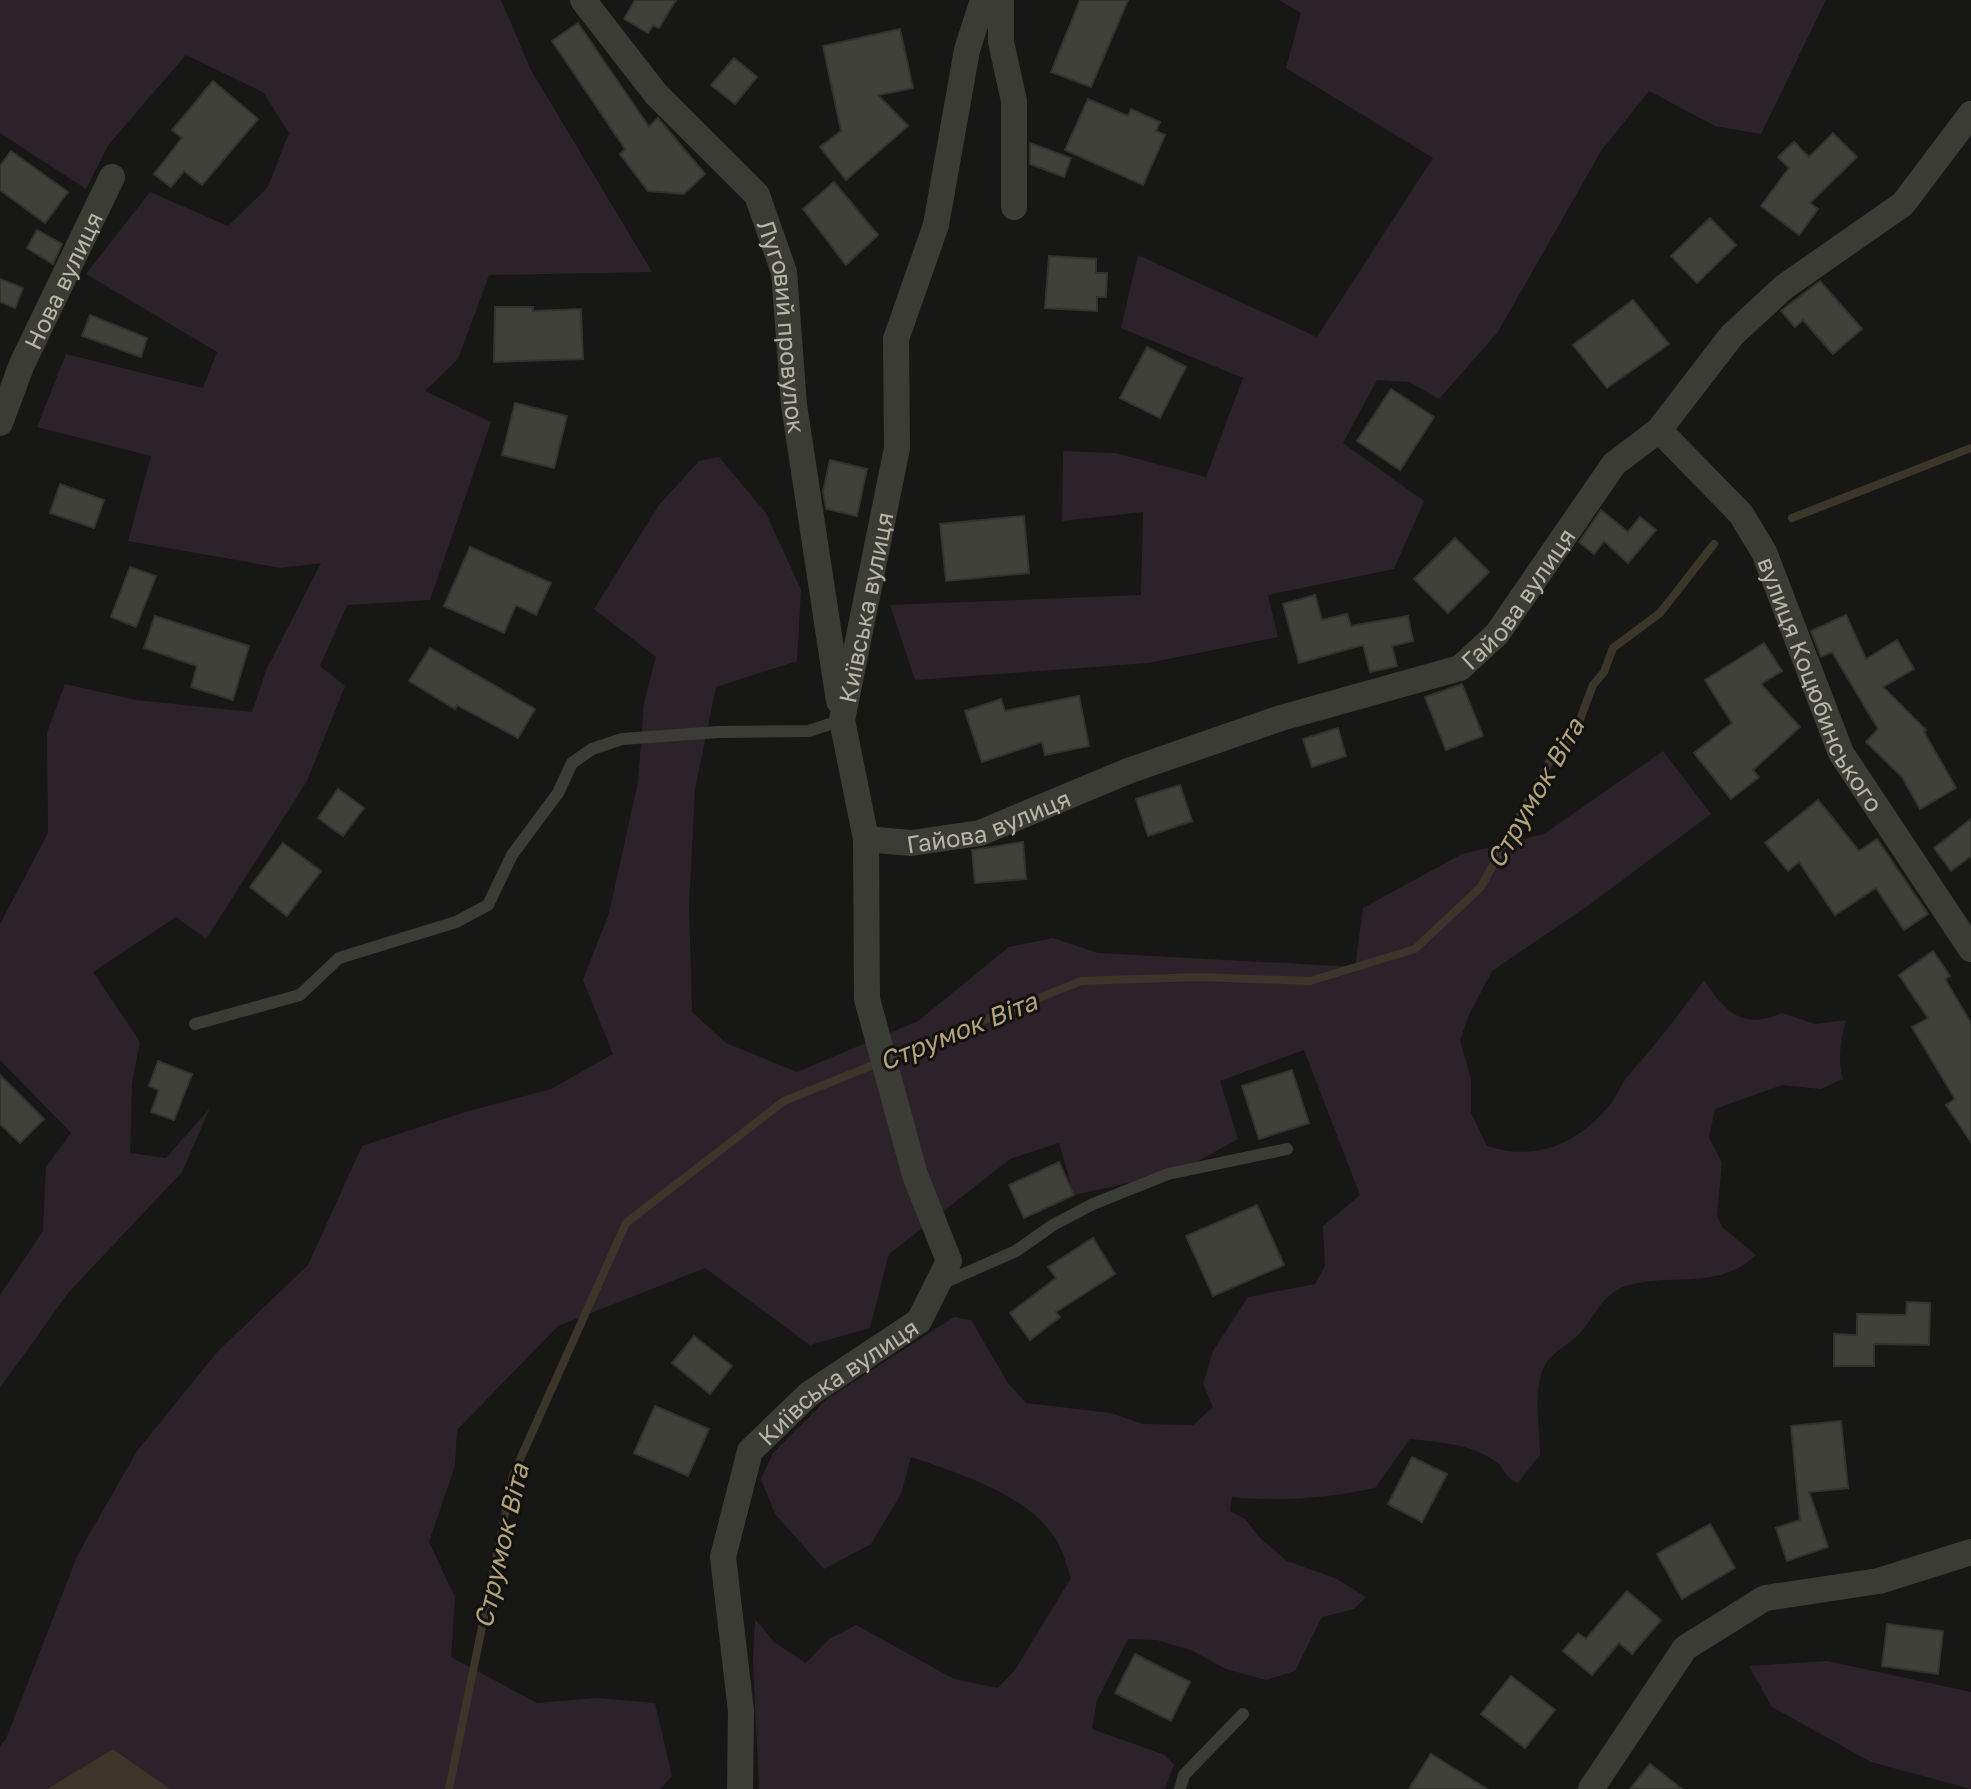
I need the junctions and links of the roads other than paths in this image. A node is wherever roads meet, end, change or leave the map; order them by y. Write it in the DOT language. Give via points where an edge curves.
graph roads {
  1 [pos="583,0"];
  2 [pos="982,0"];
  3 [pos="1001,0"];
  4 [pos="1971,114"];
  5 [pos="112,177"];
  6 [pos="1014,206"];
  7 [pos="0,423"];
  8 [pos="1659,430"];
  9 [pos="842,720"];
  10 [pos="866,838"];
  11 [pos="1971,949"];
  12 [pos="195,1024"];
  13 [pos="1287,1149"];
  14 [pos="937,1285"];
  15 [pos="1971,1552"];
  16 [pos="1243,1714"];
  17 [pos="740,1789"];
  18 [pos="1180,1789"];
  19 [pos="1591,1789"];
  1 -- 9 [label="street, Луговий провулок" via="656,94 757,195 784,272 794,405"];
  2 -- 9 [label="street, Київська вулиця" via="967,50 936,225 896,339 897,448"];
  3 -- 6 [label="street" via="1002,42 1014,101"];
  4 -- 8 [label="street, Гайова вулиця" via="1903,204 1784,286 1732,335"];
  5 -- 7 [label="street, Нова вулиця" via="22,364"];
  8 -- 10 [label="street, Гайова вулиця" via="1614,464 1497,634 1460,668 1281,718 1128,771 980,833 911,842"];
  8 -- 11 [label="street, вулиця Коцюбинського" via="1741,513 1764,552 1841,753"];
  9 -- 10 [label="street, Київська вулиця"];
  9 -- 12 [label="lane" via="809,731 622,739 593,749 572,763 558,793 512,855 488,905 456,922 339,958 300,995"];
  10 -- 14 [label="street, Київська вулиця" via="867,999 915,1175 949,1261"];
  13 -- 14 [label="lane" via="1168,1174 1093,1204 1016,1251"];
  14 -- 17 [label="street, Київська вулиця" via="919,1321 809,1394 750,1451 723,1557 741,1711"];
  15 -- 19 [label="street" via="1880,1581 1765,1598 1685,1648"];
  16 -- 18 [label="lane" via="1184,1775"];
}
